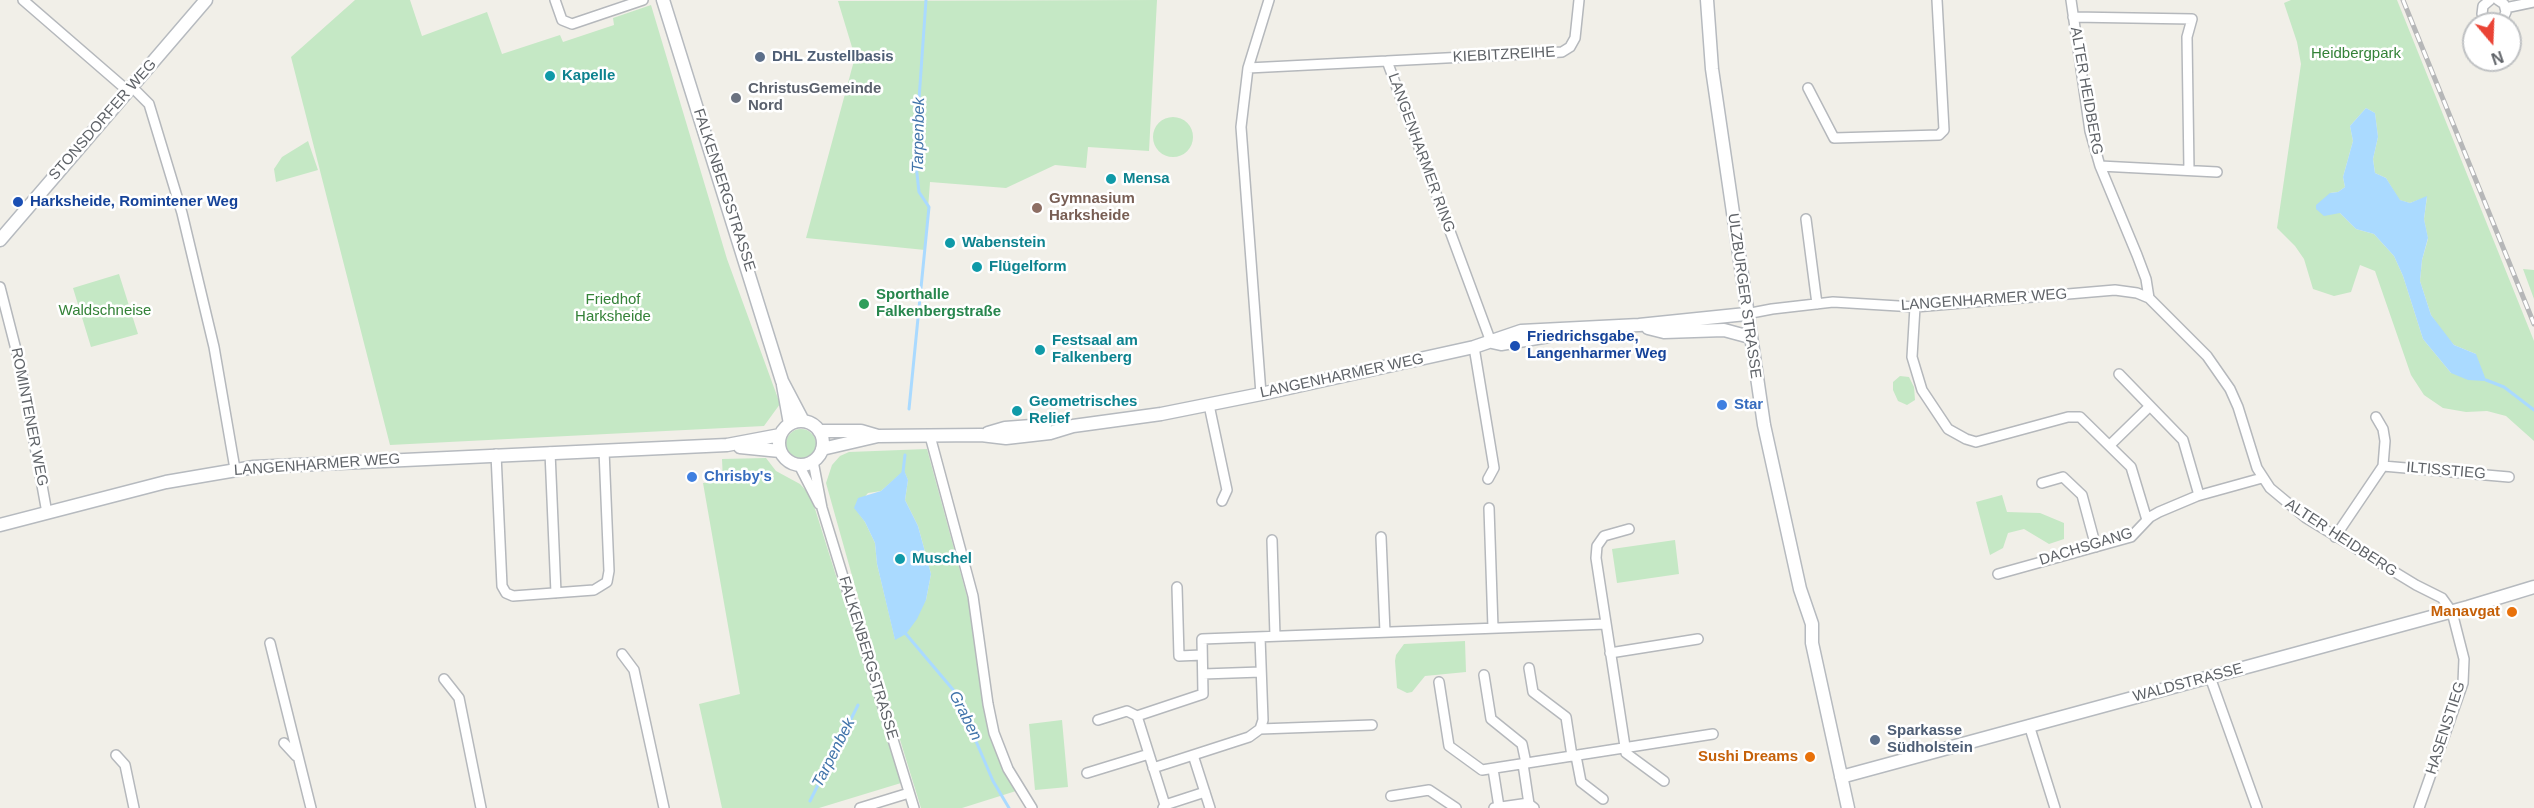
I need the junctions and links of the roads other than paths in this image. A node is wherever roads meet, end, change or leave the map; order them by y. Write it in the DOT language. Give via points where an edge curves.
graph roads {
  1 [pos="23,0"];
  2 [pos="206,0"];
  3 [pos="555,0"];
  4 [pos="643,0"];
  5 [pos="663,0"];
  6 [pos="1269,0"];
  7 [pos="1579,0"];
  8 [pos="1707,0"];
  9 [pos="1937,0"];
  10 [pos="2071,0"];
  11 [pos="2490,0"];
  12 [pos="2498,0"];
  13 [pos="2534,2"];
  14 [pos="2505,8"];
  15 [pos="2073,17"];
  16 [pos="1387,62"];
  17 [pos="1248,68"];
  18 [pos="1808,88"];
  19 [pos="130,89"];
  20 [pos="2100,166"];
  21 [pos="2189,170"];
  22 [pos="2217,172"];
  23 [pos="1806,219"];
  24 [pos="0,240"];
  25 [pos="0,287"];
  26 [pos="2149,298"];
  27 [pos="1817,304"];
  28 [pos="1915,307"];
  29 [pos="1746,314"];
  30 [pos="1639,325"];
  31 [pos="1750,337"];
  32 [pos="1491,342"];
  33 [pos="1474,347"];
  34 [pos="2119,374"];
  35 [pos="782,381"];
  36 [pos="1262,394"];
  37 [pos="1209,405"];
  38 [pos="2150,406"];
  39 [pos="2376,417"];
  40 [pos="803,421"];
  41 [pos="789,424"];
  42 [pos="819,431"];
  43 [pos="780,435"];
  44 [pos="878,436"];
  45 [pos="930,436"];
  46 [pos="727,445"];
  47 [pos="2110,445"];
  48 [pos="822,449"];
  49 [pos="604,450"];
  50 [pos="780,451"];
  51 [pos="550,452"];
  52 [pos="496,454"];
  53 [pos="813,461"];
  54 [pos="799,465"];
  55 [pos="2383,466"];
  56 [pos="235,469"];
  57 [pos="2509,477"];
  58 [pos="2262,478"];
  59 [pos="1488,479"];
  60 [pos="2042,483"];
  61 [pos="2199,495"];
  62 [pos="1222,501"];
  63 [pos="822,508"];
  64 [pos="1489,508"];
  65 [pos="47,513"];
  66 [pos="2147,520"];
  67 [pos="0,525"];
  68 [pos="1629,529"];
  69 [pos="1382,537"];
  70 [pos="2335,537"];
  71 [pos="1272,540"];
  72 [pos="2096,546"];
  73 [pos="1998,574"];
  74 [pos="1177,586"];
  75 [pos="2534,587"];
  76 [pos="556,593"];
  77 [pos="2452,612"];
  78 [pos="1606,624"];
  79 [pos="1493,628"];
  80 [pos="1385,632"];
  81 [pos="1275,636"];
  82 [pos="1260,637"];
  83 [pos="1698,639"];
  84 [pos="270,644"];
  85 [pos="1610,653"];
  86 [pos="622,654"];
  87 [pos="1202,656"];
  88 [pos="1529,668"];
  89 [pos="1261,672"];
  90 [pos="1203,674"];
  91 [pos="1484,675"];
  92 [pos="2210,677"];
  93 [pos="444,679"];
  94 [pos="1439,682"];
  95 [pos="1137,716"];
  96 [pos="1098,720"];
  97 [pos="1372,725"];
  98 [pos="2029,725"];
  99 [pos="1260,729"];
  100 [pos="1713,734"];
  101 [pos="284,742"];
  102 [pos="1625,748"];
  103 [pos="1149,754"];
  104 [pos="116,755"];
  105 [pos="1193,755"];
  106 [pos="1574,756"];
  107 [pos="297,758"];
  108 [pos="1525,764"];
  109 [pos="1153,768"];
  110 [pos="1492,769"];
  111 [pos="1087,773"];
  112 [pos="1840,777"];
  113 [pos="1664,781"];
  114 [pos="1205,792"];
  115 [pos="909,793"];
  116 [pos="1391,795"];
  117 [pos="1603,799"];
  118 [pos="1531,805"];
  119 [pos="1164,806"];
  120 [pos="1498,807"];
  121 [pos="134,808"];
  122 [pos="311,808"];
  123 [pos="481,808"];
  124 [pos="664,808"];
  125 [pos="860,808"];
  126 [pos="914,808"];
  127 [pos="1032,808"];
  128 [pos="1210,808"];
  129 [pos="1456,808"];
  130 [pos="1494,808"];
  131 [pos="1848,808"];
  132 [pos="2055,808"];
  133 [pos="2257,808"];
  134 [pos="2419,808"];
  1 -- 19 [label="street"];
  2 -- 19 [label="main road, STONSDORFER WEG"];
  3 -- 4 [label="street" via="561,18 570,24"];
  5 -- 35 [label="main road, FALKENBERGSTRASSE"];
  6 -- 17 [label="street"];
  7 -- 16 [label="street, KIEBITZREIHE" via="1575,38 1562,52"];
  8 -- 29 [label="main road, ULZBURGER STRASSE"];
  9 -- 18 [label="street" via="1944,130 1939,135 1834,138"];
  10 -- 15 [label="street, ALTER HEIDBERG"];
  11 -- 14 [label="street" via="2482,10 2488,21 2500,21"];
  12 -- 14 [label="street"];
  13 -- 14 [label="street"];
  15 -- 20 [label="street, ALTER HEIDBERG" via="2090,131"];
  15 -- 21 [label="street, ALTER HEIDBERG" via="2192,19 2187,37"];
  16 -- 17 [label="street, LANGENHARMER RING"];
  16 -- 32 [label="street, LANGENHARMER RING"];
  17 -- 36 [label="street" via="1241,143"];
  19 -- 24 [label="main road, STONSDORFER WEG"];
  19 -- 56 [label="street" via="149,104 182,214 214,346"];
  20 -- 21 [label="street, ALTER HEIDBERG"];
  20 -- 26 [label="street, ALTER HEIDBERG" via="2146,279"];
  21 -- 22 [label="street, ALTER HEIDBERG"];
  23 -- 27 [label="street"];
  25 -- 65 [label="street, ROMINTENER WEG" via="24,382"];
  26 -- 28 [label="street, LANGENHARMER WEG" via="2115,290"];
  26 -- 58 [label="street, ALTER HEIDBERG" via="2207,356 2230,389"];
  27 -- 28 [label="street, LANGENHARMER WEG"];
  27 -- 29 [label="street, LANGENHARMER WEG"];
  28 -- 47 [label="street" via="1912,351 1918,377 1922,390 1950,430 1976,442 2073,416 2084,420"];
  29 -- 30 [label="main road, LANGENHARMER WEG"];
  29 -- 31 [label="main road, ULZBURGER STRASSE"];
  30 -- 31 [label="main road, LANGENHARMER WEG" via="1664,332 1724,330"];
  30 -- 32 [label="main road, LANGENHARMER WEG" via="1521,331"];
  31 -- 112 [label="main road, ULZBURGER STRASSE" via="1767,444 1800,590 1799,608 1812,643"];
  32 -- 33 [label="main road, LANGENHARMER WEG"];
  33 -- 36 [label="main road, LANGENHARMER WEG"];
  33 -- 59 [label="street" via="1494,468"];
  34 -- 38 [label="street"];
  35 -- 40 [label="main road, FALKENBERGSTRASSE"];
  35 -- 41 [label="main road, FALKENBERGSTRASSE"];
  36 -- 37 [label="main road, LANGENHARMER WEG"];
  37 -- 45 [label="main road, LANGENHARMER WEG" via="1073,426"];
  37 -- 62 [label="street" via="1227,490"];
  38 -- 47 [label="street"];
  38 -- 61 [label="street" via="2183,440"];
  39 -- 55 [label="street" via="2385,441"];
  40 -- 41 [label="main road"];
  40 -- 42 [label="main road"];
  41 -- 43 [label="main road"];
  42 -- 44 [label="main road, LANGENHARMER WEG" via="861,431"];
  42 -- 48 [label="main road"];
  43 -- 46 [label="main road, LANGENHARMER WEG"];
  43 -- 50 [label="main road"];
  44 -- 45 [label="main road, LANGENHARMER WEG"];
  44 -- 48 [label="main road, LANGENHARMER WEG"];
  45 -- 127 [label="street" via="974,603 992,723 1008,769"];
  46 -- 49 [label="main road, LANGENHARMER WEG"];
  46 -- 50 [label="main road, LANGENHARMER WEG"];
  47 -- 66 [label="street" via="2133,469"];
  48 -- 53 [label="main road"];
  49 -- 51 [label="main road, LANGENHARMER WEG"];
  49 -- 76 [label="street" via="608,579 596,590"];
  50 -- 54 [label="main road, LANGENHARMER WEG"];
  51 -- 52 [label="main road, LANGENHARMER WEG"];
  51 -- 76 [label="street"];
  52 -- 56 [label="main road, LANGENHARMER WEG"];
  52 -- 76 [label="street" via="503,589 512,596"];
  53 -- 54 [label="main road"];
  53 -- 63 [label="street, FALKENBERGSTRASSE"];
  54 -- 63 [label="street, FALKENBERGSTRASSE"];
  55 -- 57 [label="street, ILTISSTIEG"];
  55 -- 70 [label="street"];
  56 -- 65 [label="main road, LANGENHARMER WEG" via="166,482"];
  58 -- 61 [label="street, DACHSGANG"];
  58 -- 70 [label="street, ALTER HEIDBERG" via="2284,501"];
  60 -- 72 [label="street" via="2063,477 2082,495"];
  61 -- 66 [label="street, DACHSGANG"];
  63 -- 115 [label="street, FALKENBERGSTRASSE"];
  64 -- 79 [label="street"];
  65 -- 67 [label="main road, LANGENHARMER WEG"];
  66 -- 72 [label="street, DACHSGANG" via="2133,536"];
  68 -- 78 [label="street" via="1606,535 1596,550"];
  69 -- 80 [label="street"];
  70 -- 77 [label="street, ALTER HEIDBERG" via="2442,598"];
  71 -- 81 [label="street"];
  72 -- 73 [label="street, DACHSGANG"];
  74 -- 87 [label="street" via="1179,656"];
  75 -- 77 [label="main road, WALDSTRASSE"];
  77 -- 92 [label="main road, WALDSTRASSE"];
  77 -- 134 [label="street, HASENSTIEG" via="2464,659 2463,683"];
  78 -- 79 [label="street"];
  78 -- 85 [label="street"];
  79 -- 80 [label="street"];
  80 -- 81 [label="street"];
  81 -- 82 [label="street"];
  82 -- 87 [label="street" via="1202,639"];
  82 -- 89 [label="street"];
  83 -- 85 [label="street"];
  84 -- 107 [label="street"];
  85 -- 102 [label="street"];
  86 -- 124 [label="street" via="634,670"];
  87 -- 90 [label="street"];
  88 -- 106 [label="street" via="1533,692 1566,717"];
  89 -- 90 [label="street"];
  89 -- 99 [label="street"];
  90 -- 95 [label="street" via="1202,695"];
  91 -- 108 [label="street" via="1491,719 1522,744"];
  92 -- 98 [label="main road, WALDSTRASSE"];
  92 -- 133 [label="street"];
  93 -- 123 [label="street" via="459,698"];
  94 -- 110 [label="street" via="1449,746 1481,770"];
  95 -- 96 [label="street" via="1125,711"];
  95 -- 103 [label="street"];
  97 -- 99 [label="street"];
  98 -- 112 [label="main road, WALDSTRASSE"];
  98 -- 132 [label="street"];
  99 -- 105 [label="street" via="1250,737"];
  100 -- 102 [label="street"];
  101 -- 107 [label="street"];
  102 -- 106 [label="street"];
  102 -- 113 [label="street" via="1626,753"];
  103 -- 109 [label="street"];
  103 -- 111 [label="street"];
  104 -- 121 [label="street" via="125,765"];
  105 -- 109 [label="street"];
  105 -- 114 [label="street"];
  106 -- 108 [label="street"];
  106 -- 117 [label="street" via="1581,782"];
  107 -- 122 [label="street"];
  108 -- 110 [label="street"];
  108 -- 118 [label="street"];
  109 -- 119 [label="street"];
  110 -- 120 [label="street"];
  112 -- 131 [label="main road, ULZBURGER STRASSE"];
  114 -- 119 [label="street"];
  114 -- 128 [label="street"];
  115 -- 125 [label="street"];
  115 -- 126 [label="street, FALKENBERGSTRASSE"];
  116 -- 129 [label="street" via="1429,790"];
  118 -- 120 [label="street"];
  120 -- 130 [label="street"];
}
